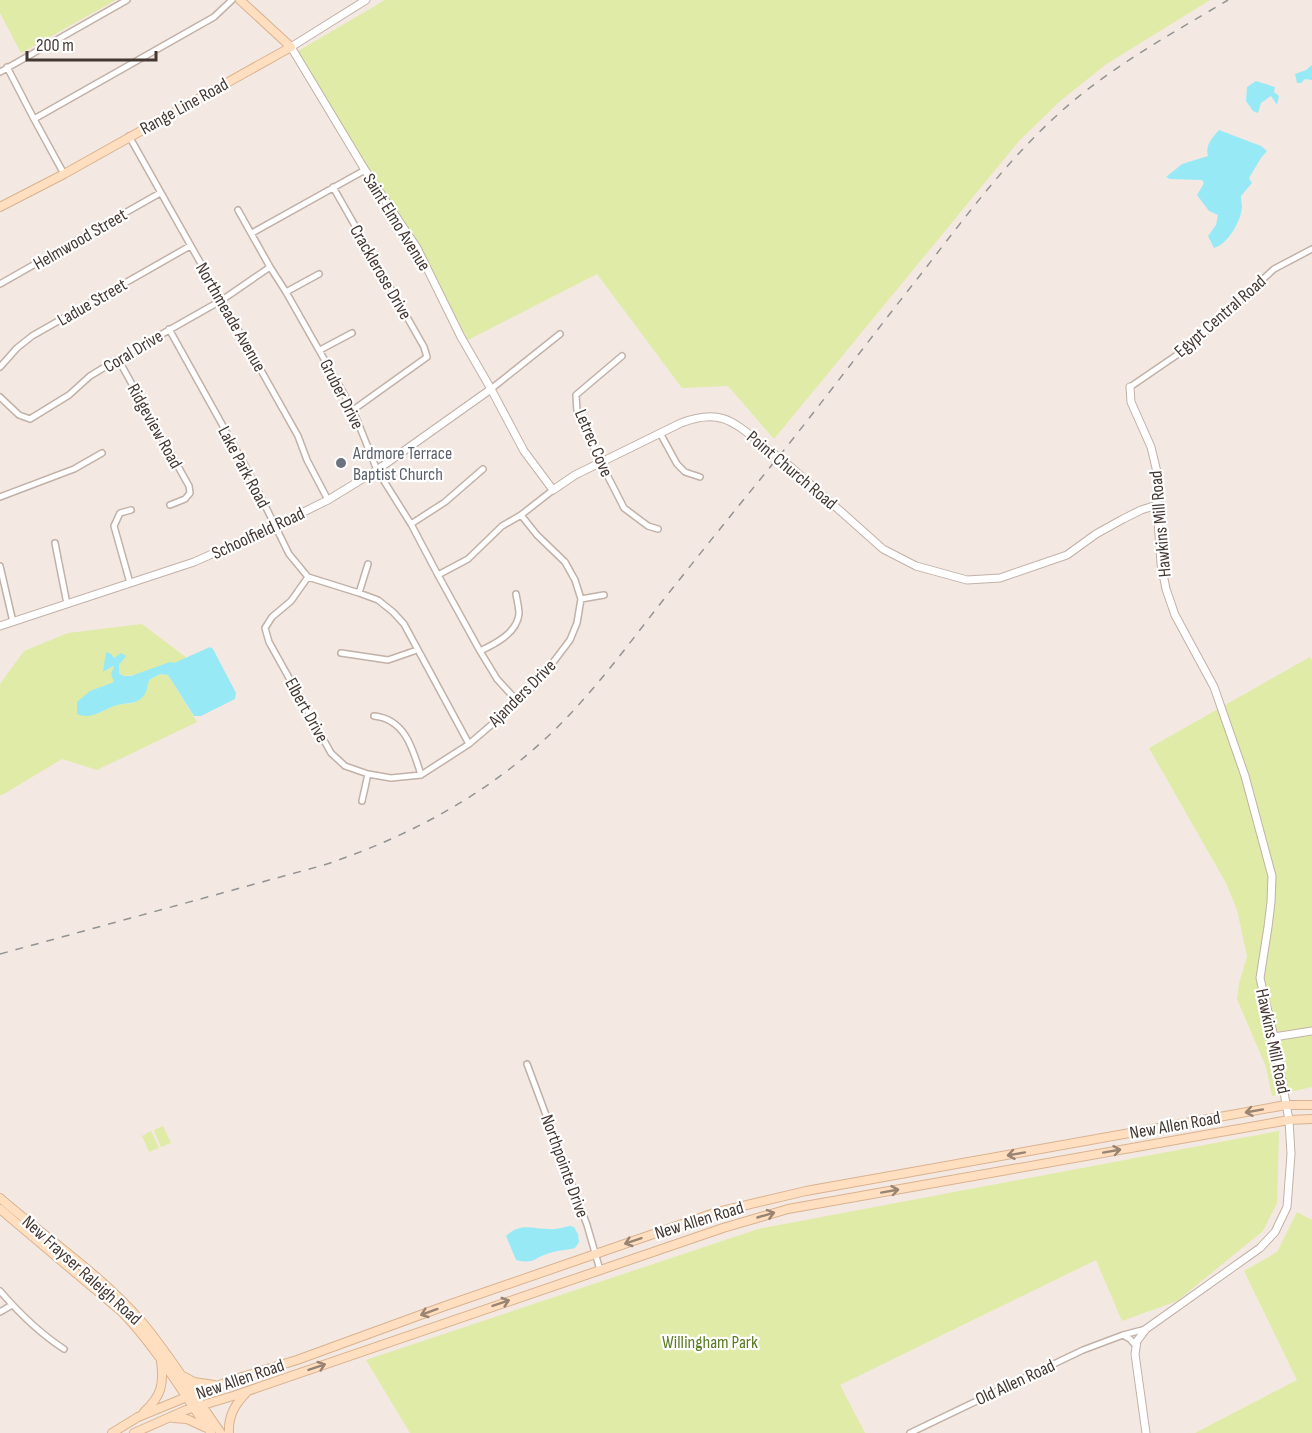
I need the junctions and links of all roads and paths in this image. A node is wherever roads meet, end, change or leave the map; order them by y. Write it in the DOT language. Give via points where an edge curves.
graph roads {
  1 [pos="127,0"];
  2 [pos="232,0"];
  3 [pos="240,0"];
  4 [pos="366,0"];
  5 [pos="291,47"];
  6 [pos="7,68"];
  7 [pos="0,72"];
  8 [pos="34,119"];
  9 [pos="129,136"];
  10 [pos="364,170"];
  11 [pos="64,174"];
  12 [pos="333,188"];
  13 [pos="160,193"];
  14 [pos="0,207"];
  15 [pos="238,210"];
  16 [pos="252,233"];
  17 [pos="190,246"];
  18 [pos="1312,249"];
  19 [pos="270,267"];
  20 [pos="319,274"];
  21 [pos="0,284"];
  22 [pos="286,292"];
  23 [pos="222,300"];
  24 [pos="169,329"];
  25 [pos="352,333"];
  26 [pos="560,334"];
  27 [pos="320,350"];
  28 [pos="622,356"];
  29 [pos="118,359"];
  30 [pos="0,367"];
  31 [pos="1130,387"];
  32 [pos="491,389"];
  33 [pos="0,397"];
  34 [pos="353,410"];
  35 [pos="660,433"];
  36 [pos="102,453"];
  37 [pos="601,463"];
  38 [pos="483,469"];
  39 [pos="377,470"];
  40 [pos="700,477"];
  41 [pos="553,490"];
  42 [pos="0,497"];
  43 [pos="328,500"];
  44 [pos="1157,505"];
  45 [pos="170,506"];
  46 [pos="131,510"];
  47 [pos="521,515"];
  48 [pos="411,524"];
  49 [pos="275,526"];
  50 [pos="658,529"];
  51 [pos="56,543"];
  52 [pos="368,564"];
  53 [pos="0,566"];
  54 [pos="438,575"];
  55 [pos="308,577"];
  56 [pos="130,583"];
  57 [pos="359,593"];
  58 [pos="516,594"];
  59 [pos="604,595"];
  60 [pos="581,599"];
  61 [pos="67,604"];
  62 [pos="14,622"];
  63 [pos="0,626"];
  64 [pos="417,650"];
  65 [pos="480,651"];
  66 [pos="341,653"];
  67 [pos="518,702"];
  68 [pos="374,716"];
  69 [pos="469,744"];
  70 [pos="368,774"];
  71 [pos="422,775"];
  72 [pos="362,801"];
  73 [pos="1312,1031"];
  74 [pos="1274,1038"];
  75 [pos="527,1064"];
  76 [pos="1312,1105"];
  77 [pos="1286,1106"];
  78 [pos="1312,1119"];
  79 [pos="1289,1120"];
  80 [pos="1074,1143"];
  81 [pos="1054,1162"];
  82 [pos="0,1198"];
  83 [pos="3,1211"];
  84 [pos="596,1254"];
  85 [pos="600,1270"];
  86 [pos="0,1291"];
  87 [pos="12,1305"];
  88 [pos="0,1312"];
  89 [pos="1146,1329"];
  90 [pos="1123,1335"];
  91 [pos="1136,1346"];
  92 [pos="64,1349"];
  93 [pos="161,1359"];
  94 [pos="182,1374"];
  95 [pos="218,1385"];
  96 [pos="250,1390"];
  97 [pos="190,1395"];
  98 [pos="198,1406"];
  99 [pos="138,1417"];
  100 [pos="160,1421"];
  101 [pos="210,1432"];
  102 [pos="112,1433"];
  103 [pos="134,1433"];
  104 [pos="221,1433"];
  105 [pos="229,1433"];
  106 [pos="909,1433"];
  107 [pos="1146,1433"];
  1 -- 6 [label="street"];
  2 -- 8 [label="street" via="214,17"];
  3 -- 5 [label="main road, Saint Elmo Avenue"];
  4 -- 5 [label="street, Range Line Road"];
  5 -- 9 [label="main road, Range Line Road"];
  5 -- 10 [label="street, Saint Elmo Avenue"];
  6 -- 7 [label="street"];
  6 -- 8 [label="street"];
  8 -- 11 [label="street"];
  9 -- 11 [label="main road, Range Line Road"];
  9 -- 13 [label="street, Northmeade Avenue"];
  10 -- 12 [label="street"];
  10 -- 32 [label="street, Saint Elmo Avenue" via="417,248"];
  11 -- 14 [label="main road, Range Line Road"];
  12 -- 16 [label="street"];
  12 -- 34 [label="street, Cracklerose Drive" via="427,357"];
  13 -- 17 [label="street, Northmeade Avenue"];
  13 -- 21 [label="street, Helmwood Street"];
  15 -- 16 [label="street, Gruber Drive"];
  16 -- 19 [label="street, Gruber Drive"];
  17 -- 23 [label="street, Northmeade Avenue"];
  17 -- 30 [label="street, Ladue Street" via="32,336"];
  18 -- 31 [label="street, Egypt Central Road" via="1274,269 1190,346"];
  19 -- 22 [label="street, Gruber Drive"];
  19 -- 23 [label="street, Coral Drive"];
  20 -- 22 [label="street"];
  22 -- 27 [label="street, Gruber Drive"];
  23 -- 24 [label="street, Coral Drive"];
  23 -- 43 [label="street, Northmeade Avenue" via="298,436"];
  24 -- 29 [label="street, Coral Drive"];
  24 -- 49 [label="street, Lake Park Road"];
  25 -- 27 [label="street"];
  26 -- 32 [label="street"];
  27 -- 34 [label="street, Gruber Drive"];
  28 -- 37 [label="street, Letrec Cove" via="576,395 577,412"];
  29 -- 33 [label="street, Coral Drive" via="30,419"];
  29 -- 45 [label="street, Ridgeview Road" via="189,486 190,493 185,499"];
  31 -- 44 [label="street, Hawkins Mill Road" via="1131,402 1151,447 1157,472"];
  32 -- 39 [label="street, Schoolfield Road"];
  32 -- 41 [label="street, Saint Elmo Avenue" via="524,451"];
  34 -- 39 [label="street, Gruber Drive"];
  35 -- 37 [label="street, Point Church Road"];
  35 -- 40 [label="street" via="676,464"];
  35 -- 44 [label="street, Point Church Road, bridge" via="693,418 727,419 792,468 883,549 916,566 967,580 1000,578 1066,555 1123,519"];
  36 -- 42 [label="street" via="74,469"];
  37 -- 41 [label="street, Point Church Road"];
  37 -- 50 [label="street, Letrec Cove" via="624,508"];
  38 -- 48 [label="street" via="445,502"];
  39 -- 43 [label="street, Schoolfield Road"];
  39 -- 48 [label="street, Gruber Drive"];
  41 -- 47 [label="street, Point Church Road"];
  43 -- 49 [label="street, Schoolfield Road"];
  44 -- 74 [label="street, Hawkins Mill Road" via="1166,588 1175,615 1214,687 1245,776 1272,876 1260,978"];
  46 -- 56 [label="street" via="120,513 114,526"];
  47 -- 54 [label="street, Point Church Road" via="502,526 468,559"];
  47 -- 60 [label="street" via="566,562"];
  48 -- 54 [label="street, Gruber Drive"];
  49 -- 55 [label="street, Lake Park Road" via="289,554"];
  49 -- 56 [label="street, Schoolfield Road" via="194,562"];
  51 -- 61 [label="street"];
  52 -- 57 [label="street"];
  53 -- 62 [label="street"];
  54 -- 65 [label="street, Gruber Drive"];
  55 -- 57 [label="street"];
  55 -- 70 [label="street, Elbert Drive" via="291,602 265,628 269,642 331,753 345,766"];
  56 -- 61 [label="street, Schoolfield Road"];
  57 -- 64 [label="street" via="378,600 393,612"];
  58 -- 65 [label="street" via="519,615 512,630"];
  59 -- 60 [label="street"];
  60 -- 67 [label="street, Ajanders Drive" via="570,640"];
  61 -- 62 [label="street, Schoolfield Road"];
  62 -- 63 [label="street, Schoolfield Road"];
  64 -- 66 [label="street" via="388,660"];
  64 -- 69 [label="street"];
  65 -- 67 [label="street, Gruber Drive" via="497,679"];
  67 -- 69 [label="street, Ajanders Drive"];
  68 -- 71 [label="street" via="384,717 401,728"];
  69 -- 71 [label="street, Ajanders Drive"];
  70 -- 71 [label="street, Ajanders Drive" via="391,778"];
  70 -- 72 [label="street"];
  73 -- 74 [label="street"];
  74 -- 77 [label="street, Hawkins Mill Road"];
  75 -- 84 [label="street, Northpointe Drive"];
  76 -- 77 [label="main road, New Allen Road"];
  77 -- 79 [label="street, Hawkins Mill Road"];
  77 -- 80 [label="main road, New Allen Road, one-way"];
  78 -- 79 [label="main road, New Allen Road"];
  81 -- 79 [label="main road, New Allen Road, one-way"];
  79 -- 89 [label="street, Hawkins Mill Road" via="1287,1207 1275,1232 1260,1248"];
  80 -- 81 [label="main road" via="1072,1156"];
  80 -- 84 [label="main road, New Allen Road, one-way" via="806,1191 717,1212"];
  85 -- 81 [label="main road, New Allen Road, one-way" via="788,1209"];
  82 -- 83 [label="main road, New Frayser Raleigh Road"];
  83 -- 93 [label="main road, New Frayser Raleigh Road" via="122,1312"];
  83 -- 94 [label="main road, New Frayser Raleigh Road" via="108,1288 142,1322"];
  84 -- 85 [label="street, Northpointe Drive"];
  84 -- 95 [label="main road, New Allen Road, one-way"];
  96 -- 85 [label="main road, New Allen Road, one-way"];
  86 -- 87 [label="street"];
  87 -- 88 [label="street"];
  87 -- 92 [label="street" via="45,1337"];
  89 -- 90 [label="street, Old Allen Road"];
  89 -- 91 [label="street, Hawkins Mill Road"];
  90 -- 91 [label="street"];
  90 -- 106 [label="street, Old Allen Road" via="1083,1350"];
  91 -- 107 [label="street"];
  93 -- 97 [label="main road, New Frayser Raleigh Road"];
  93 -- 99 [label="main road" via="160,1391"];
  94 -- 95 [label="main road" via="194,1382"];
  94 -- 97 [label="main road, New Frayser Raleigh Road"];
  95 -- 97 [label="main road, New Allen Road"];
  96 -- 98 [label="main road, New Allen Road"];
  96 -- 105 [label="main road" via="232,1411"];
  97 -- 98 [label="main road, New Frayser Raleigh Road"];
  97 -- 99 [label="main road, New Allen Road"];
  98 -- 100 [label="main road, New Allen Road"];
  98 -- 101 [label="main road"];
  98 -- 104 [label="main road"];
  99 -- 102 [label="main road, New Allen Road"];
  100 -- 101 [label="main road" via="187,1419"];
  100 -- 103 [label="main road, New Allen Road"];
}
